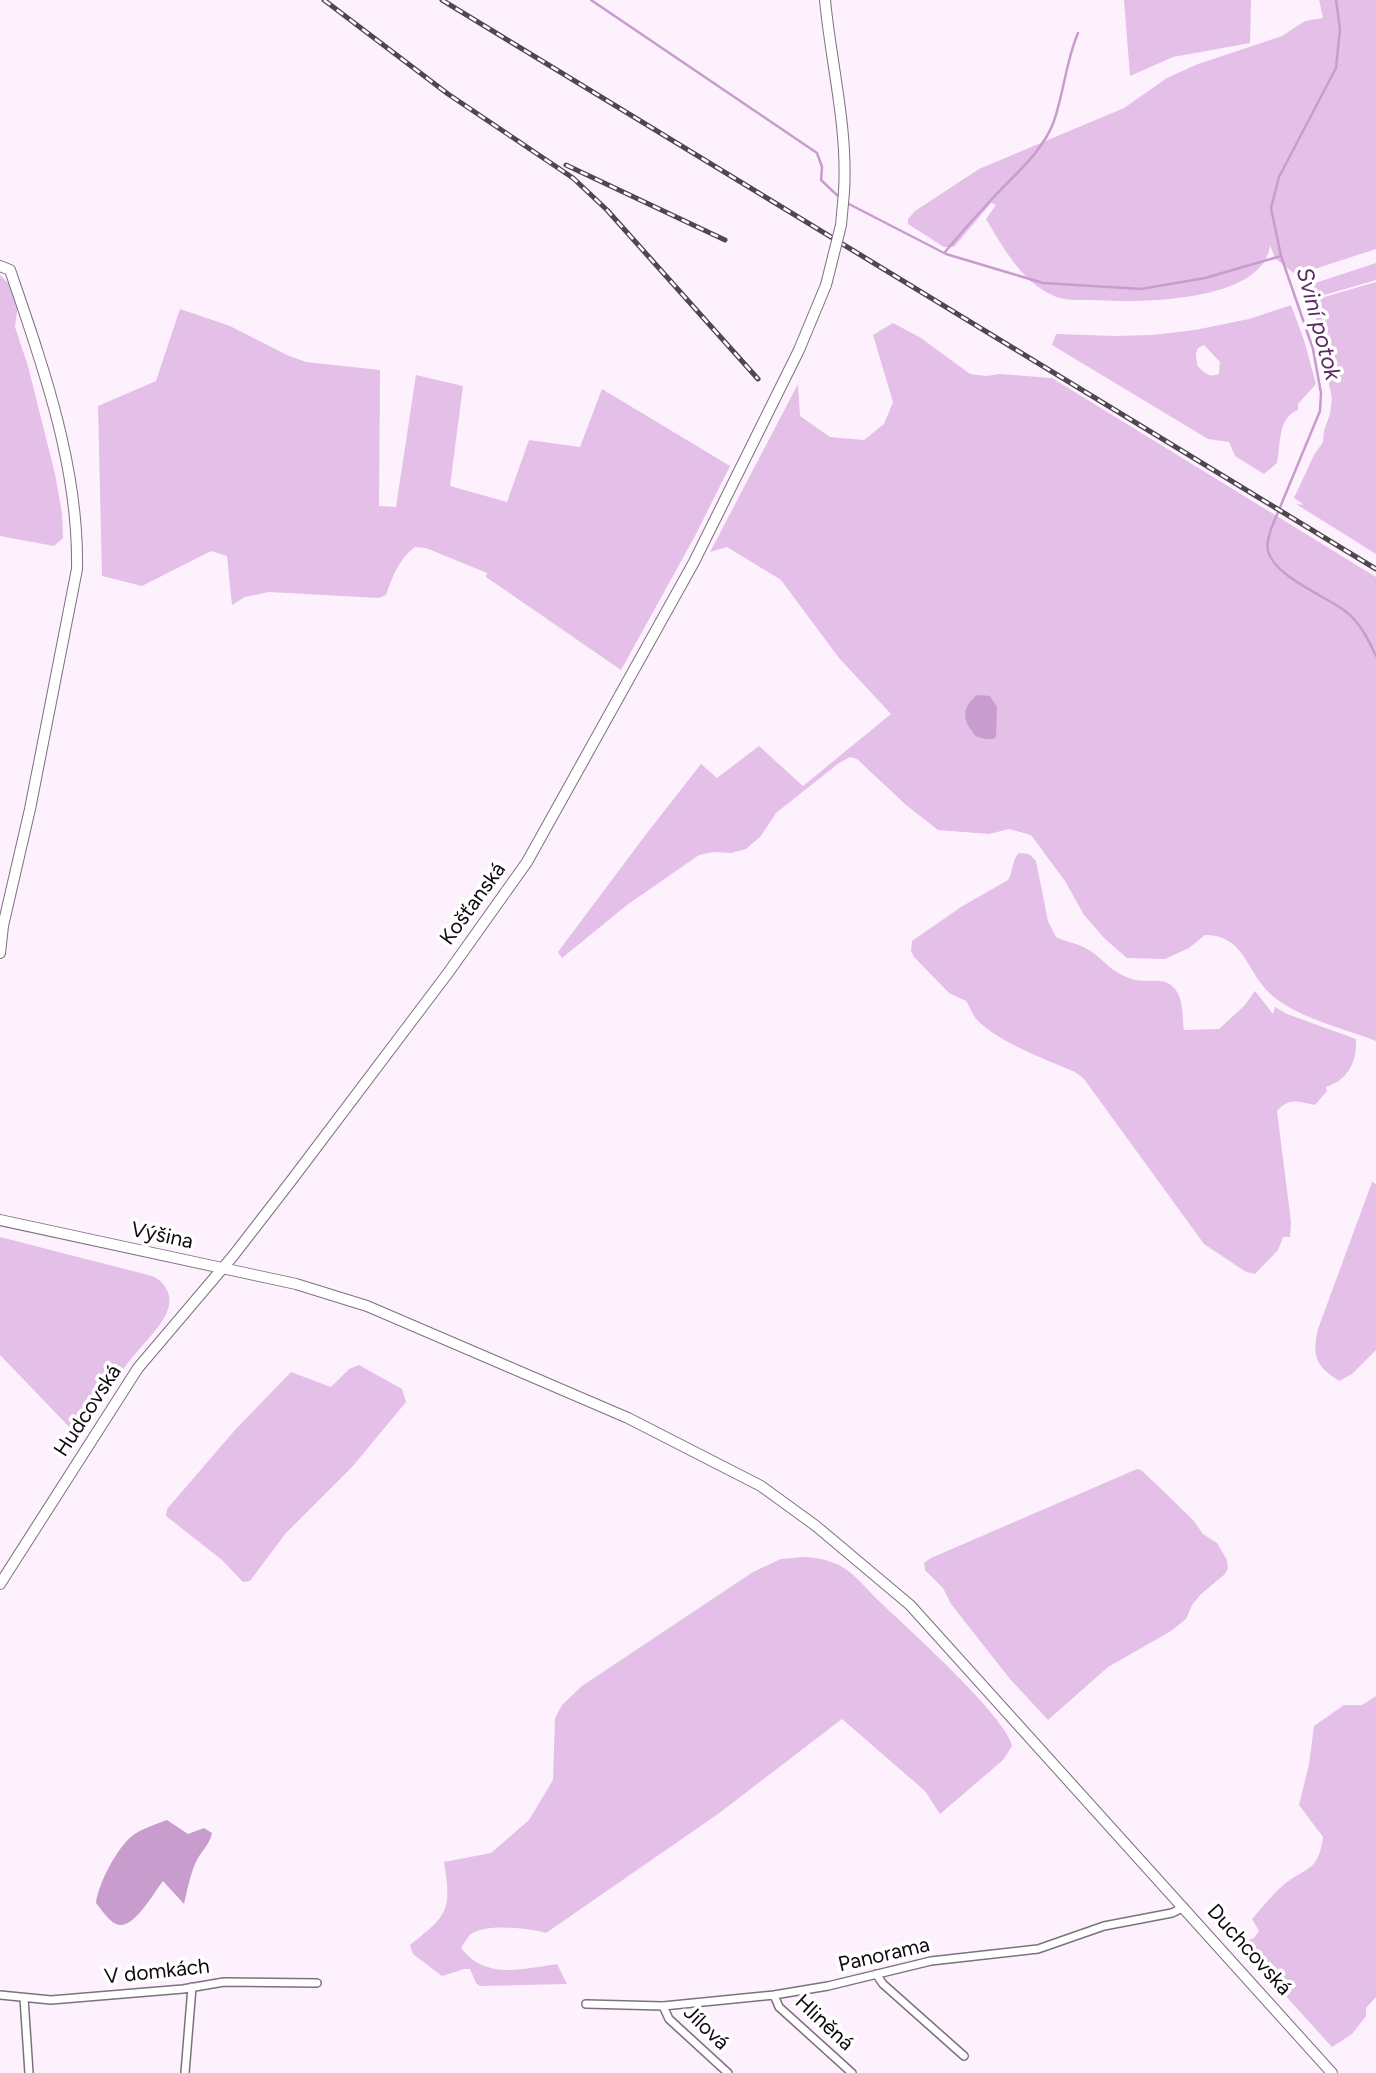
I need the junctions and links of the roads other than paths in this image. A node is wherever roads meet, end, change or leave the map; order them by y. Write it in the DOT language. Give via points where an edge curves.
graph roads {
  1 [pos="825,0"];
  2 [pos="0,266"];
  3 [pos="0,953"];
  4 [pos="0,1220"];
  5 [pos="222,1269"];
  6 [pos="315,1289"];
  7 [pos="0,1584"];
  8 [pos="1184,1907"];
  9 [pos="876,1975"];
  10 [pos="317,1983"];
  11 [pos="192,1987"];
  12 [pos="0,1996"];
  13 [pos="774,1996"];
  14 [pos="24,1998"];
  15 [pos="586,2004"];
  16 [pos="663,2006"];
  17 [pos="964,2056"];
  18 [pos="29,2073"];
  19 [pos="185,2073"];
  20 [pos="728,2073"];
  21 [pos="852,2073"];
  22 [pos="1332,2073"];
  1 -- 5 [label="street, Košťanská, bridge" via="842,116 844,192 826,285 803,343 709,531 518,876"];
  2 -- 3 [label="street" via="10,270 34,340 59,430 78,534 77,569"];
  4 -- 5 [label="street, Výšina"];
  5 -- 6 [label="street, Výšina"];
  5 -- 7 [label="street, Hudcovská" via="129,1381"];
  6 -- 8 [label="street, Duchcovská" via="377,1309 628,1418 772,1494 910,1605"];
  8 -- 9 [label="street, Panorama" via="1104,1926 1038,1949 931,1961"];
  8 -- 22 [label="street, Duchcovská"];
  9 -- 13 [label="street, Panorama"];
  9 -- 17 [label="street"];
  10 -- 11 [label="street, V domkách" via="224,1982"];
  11 -- 14 [label="street, V domkách" via="51,2000"];
  11 -- 19 [label="street"];
  12 -- 14 [label="street, V domkách"];
  13 -- 16 [label="street, Panorama"];
  13 -- 21 [label="street, Hliněná" via="779,2007"];
  14 -- 18 [label="street"];
  15 -- 16 [label="street, Panorama"];
  16 -- 20 [label="street, Jílová" via="668,2019"];
}
